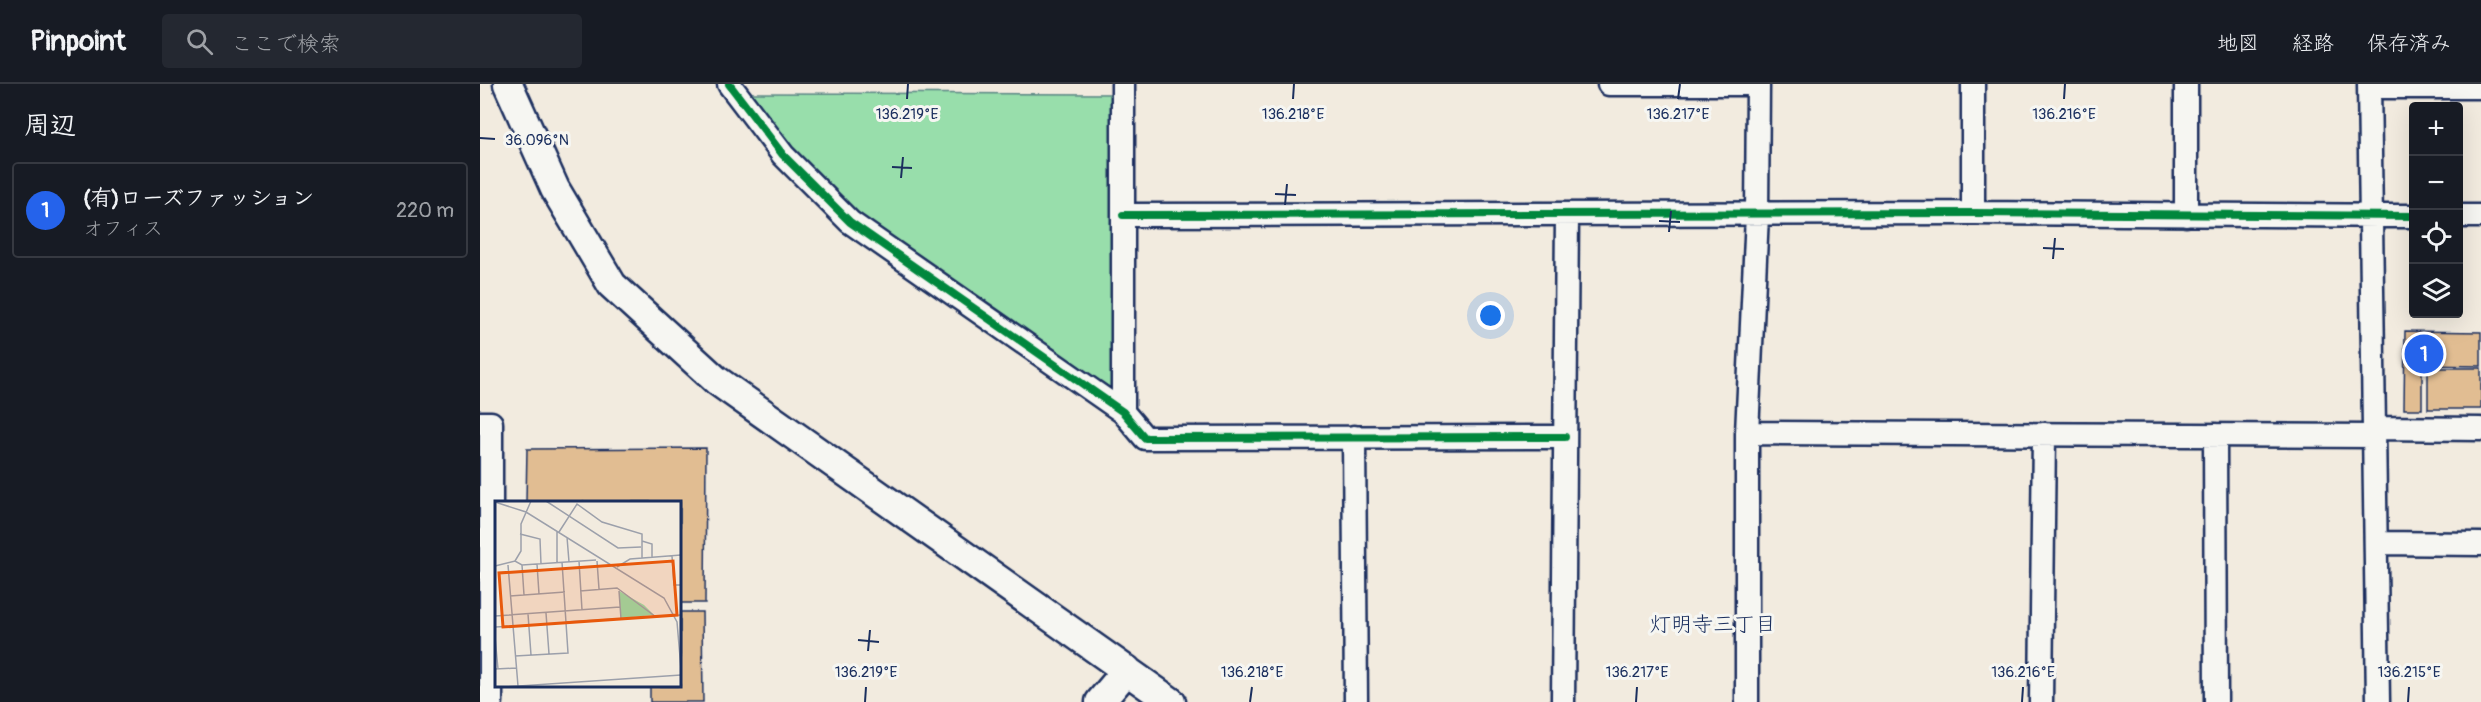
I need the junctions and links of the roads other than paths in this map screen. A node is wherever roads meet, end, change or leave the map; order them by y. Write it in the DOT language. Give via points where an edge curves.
graph roads {
  1 [pos="508,84"];
  2 [pos="729,84"];
  3 [pos="1123,84"];
  4 [pos="1609,84"];
  5 [pos="1758,84"];
  6 [pos="1973,84"];
  7 [pos="2186,84"];
  8 [pos="2369,85"];
  9 [pos="2481,87"];
  10 [pos="1973,213"];
  11 [pos="1123,214"];
  12 [pos="1567,215"];
  13 [pos="1757,215"];
  14 [pos="2186,215"];
  15 [pos="2371,216"];
  16 [pos="2409,216"];
  17 [pos="2463,216"];
  18 [pos="2481,216"];
  19 [pos="1123,412"];
  20 [pos="480,423"];
  21 [pos="2481,429"];
  22 [pos="2374,432"];
  23 [pos="1747,433"];
  24 [pos="2044,434"];
  25 [pos="2215,435"];
  26 [pos="1565,436"];
  27 [pos="1354,437"];
  28 [pos="2376,543"];
  29 [pos="2481,544"];
  30 [pos="1127,670"];
  31 [pos="491,702"];
  32 [pos="1100,702"];
  33 [pos="1171,702"];
  34 [pos="1356,702"];
  35 [pos="1563,702"];
  36 [pos="1747,702"];
  37 [pos="2041,702"];
  38 [pos="2216,702"];
  39 [pos="2378,702"];
  1 -- 30 [label="street" via="555,189 612,285 716,380"];
  2 -- 19 [label="street" via="783,155 850,222"];
  3 -- 11 [label="street"];
  4 -- 5 [label="street"];
  5 -- 13 [label="street"];
  6 -- 10 [label="street"];
  7 -- 14 [label="street"];
  8 -- 9 [label="street"];
  8 -- 15 [label="street"];
  10 -- 13 [label="street"];
  10 -- 14 [label="street"];
  11 -- 12 [label="street"];
  11 -- 19 [label="street"];
  12 -- 13 [label="street"];
  12 -- 26 [label="street"];
  13 -- 23 [label="street"];
  14 -- 15 [label="street"];
  15 -- 16 [label="street"];
  15 -- 22 [label="street"];
  17 -- 18 [label="street"];
  19 -- 27 [label="street" via="1146,438"];
  20 -- 31 [label="street" via="491,423"];
  21 -- 22 [label="street"];
  22 -- 25 [label="street"];
  22 -- 28 [label="street"];
  23 -- 24 [label="street"];
  23 -- 36 [label="street"];
  24 -- 25 [label="street"];
  24 -- 37 [label="street"];
  25 -- 38 [label="street"];
  26 -- 27 [label="street"];
  26 -- 35 [label="street"];
  27 -- 34 [label="street"];
  28 -- 29 [label="street"];
  28 -- 39 [label="street"];
  30 -- 32 [label="street"];
  30 -- 33 [label="street"];
}
